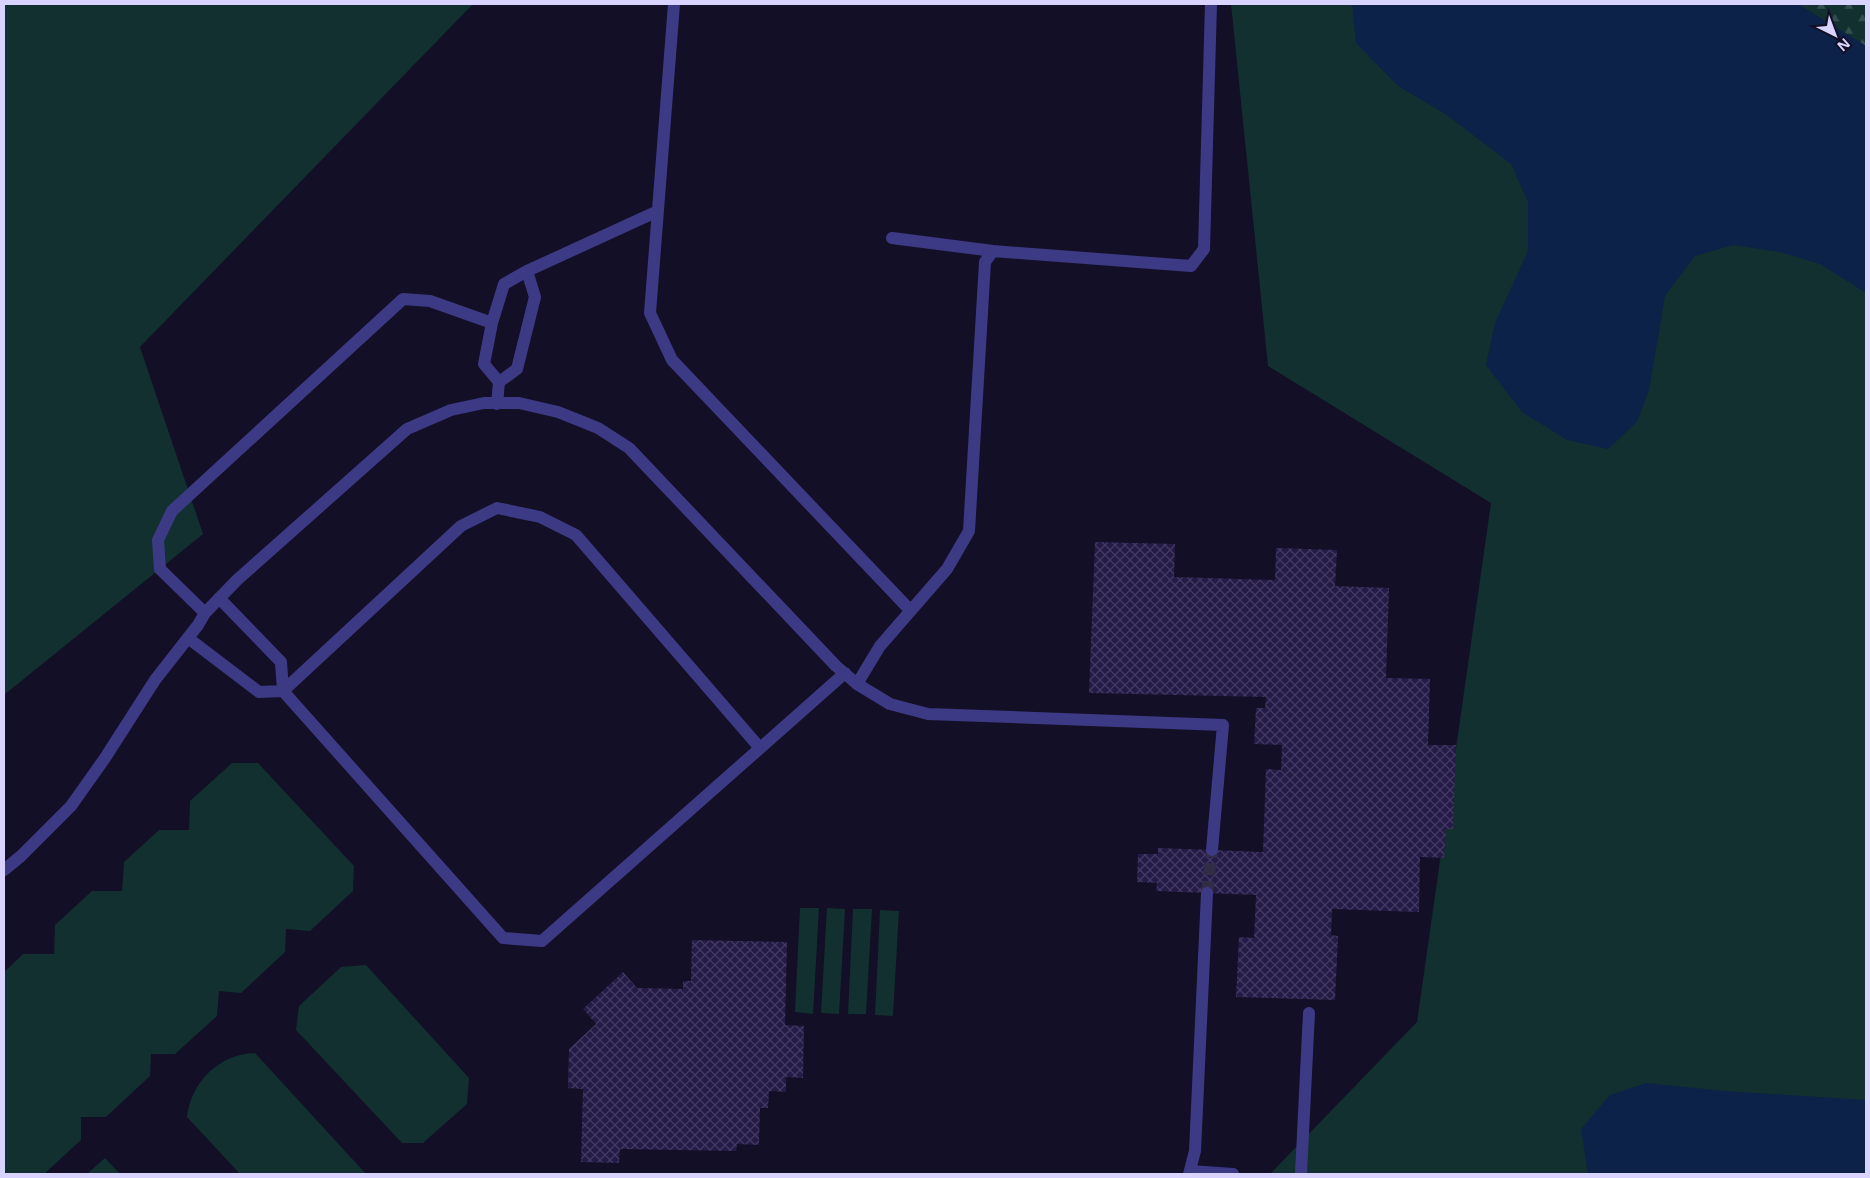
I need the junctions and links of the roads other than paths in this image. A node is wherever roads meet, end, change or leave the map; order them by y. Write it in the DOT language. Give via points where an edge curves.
graph roads {
  1 [pos="674,4"];
  2 [pos="1211,4"];
  3 [pos="658,211"];
  4 [pos="892,238"];
  5 [pos="994,251"];
  6 [pos="527,271"];
  7 [pos="492,323"];
  8 [pos="499,382"];
  9 [pos="497,404"];
  10 [pos="219,598"];
  11 [pos="910,610"];
  12 [pos="205,613"];
  13 [pos="188,638"];
  14 [pos="845,673"];
  15 [pos="857,684"];
  16 [pos="283,691"];
  17 [pos="760,748"];
  18 [pos="1212,850"];
  19 [pos="4,870"];
  20 [pos="1207,893"];
  21 [pos="1310,1013"];
  22 [pos="1190,1172"];
  23 [pos="1233,1174"];
  24 [pos="1301,1174"];
  1 -- 3 [label="street"];
  2 -- 5 [label="street" via="1204,249 1191,266"];
  3 -- 6 [label="street"];
  3 -- 11 [label="street" via="650,313 672,360"];
  4 -- 5 [label="street"];
  5 -- 11 [label="street" via="985,262 969,531 947,569"];
  6 -- 7 [label="street" via="504,284"];
  6 -- 8 [label="street" via="535,297 517,369"];
  7 -- 8 [label="street" via="484,364"];
  7 -- 12 [label="street" via="430,300 403,299 172,511 158,540 160,569"];
  8 -- 9 [label="street"];
  9 -- 10 [label="street" via="484,403 451,410 406,429"];
  9 -- 14 [label="street" via="519,403 558,412 598,428 629,448"];
  10 -- 12 [label="street"];
  10 -- 16 [label="street" via="281,662"];
  11 -- 15 [label="street" via="880,646"];
  12 -- 13 [label="street"];
  13 -- 16 [label="street" via="259,692"];
  13 -- 19 [label="street" via="155,680 70,806"];
  14 -- 15 [label="street"];
  14 -- 17 [label="street"];
  15 -- 18 [label="street" via="890,704 928,714 1222,725"];
  16 -- 17 [label="street" via="461,526 496,508 540,518 576,535"];
  16 -- 17 [label="street" via="503,938 542,941"];
  20 -- 22 [label="street" via="1195,1151"];
  21 -- 24 [label="street"];
  22 -- 23 [label="street"];
}
